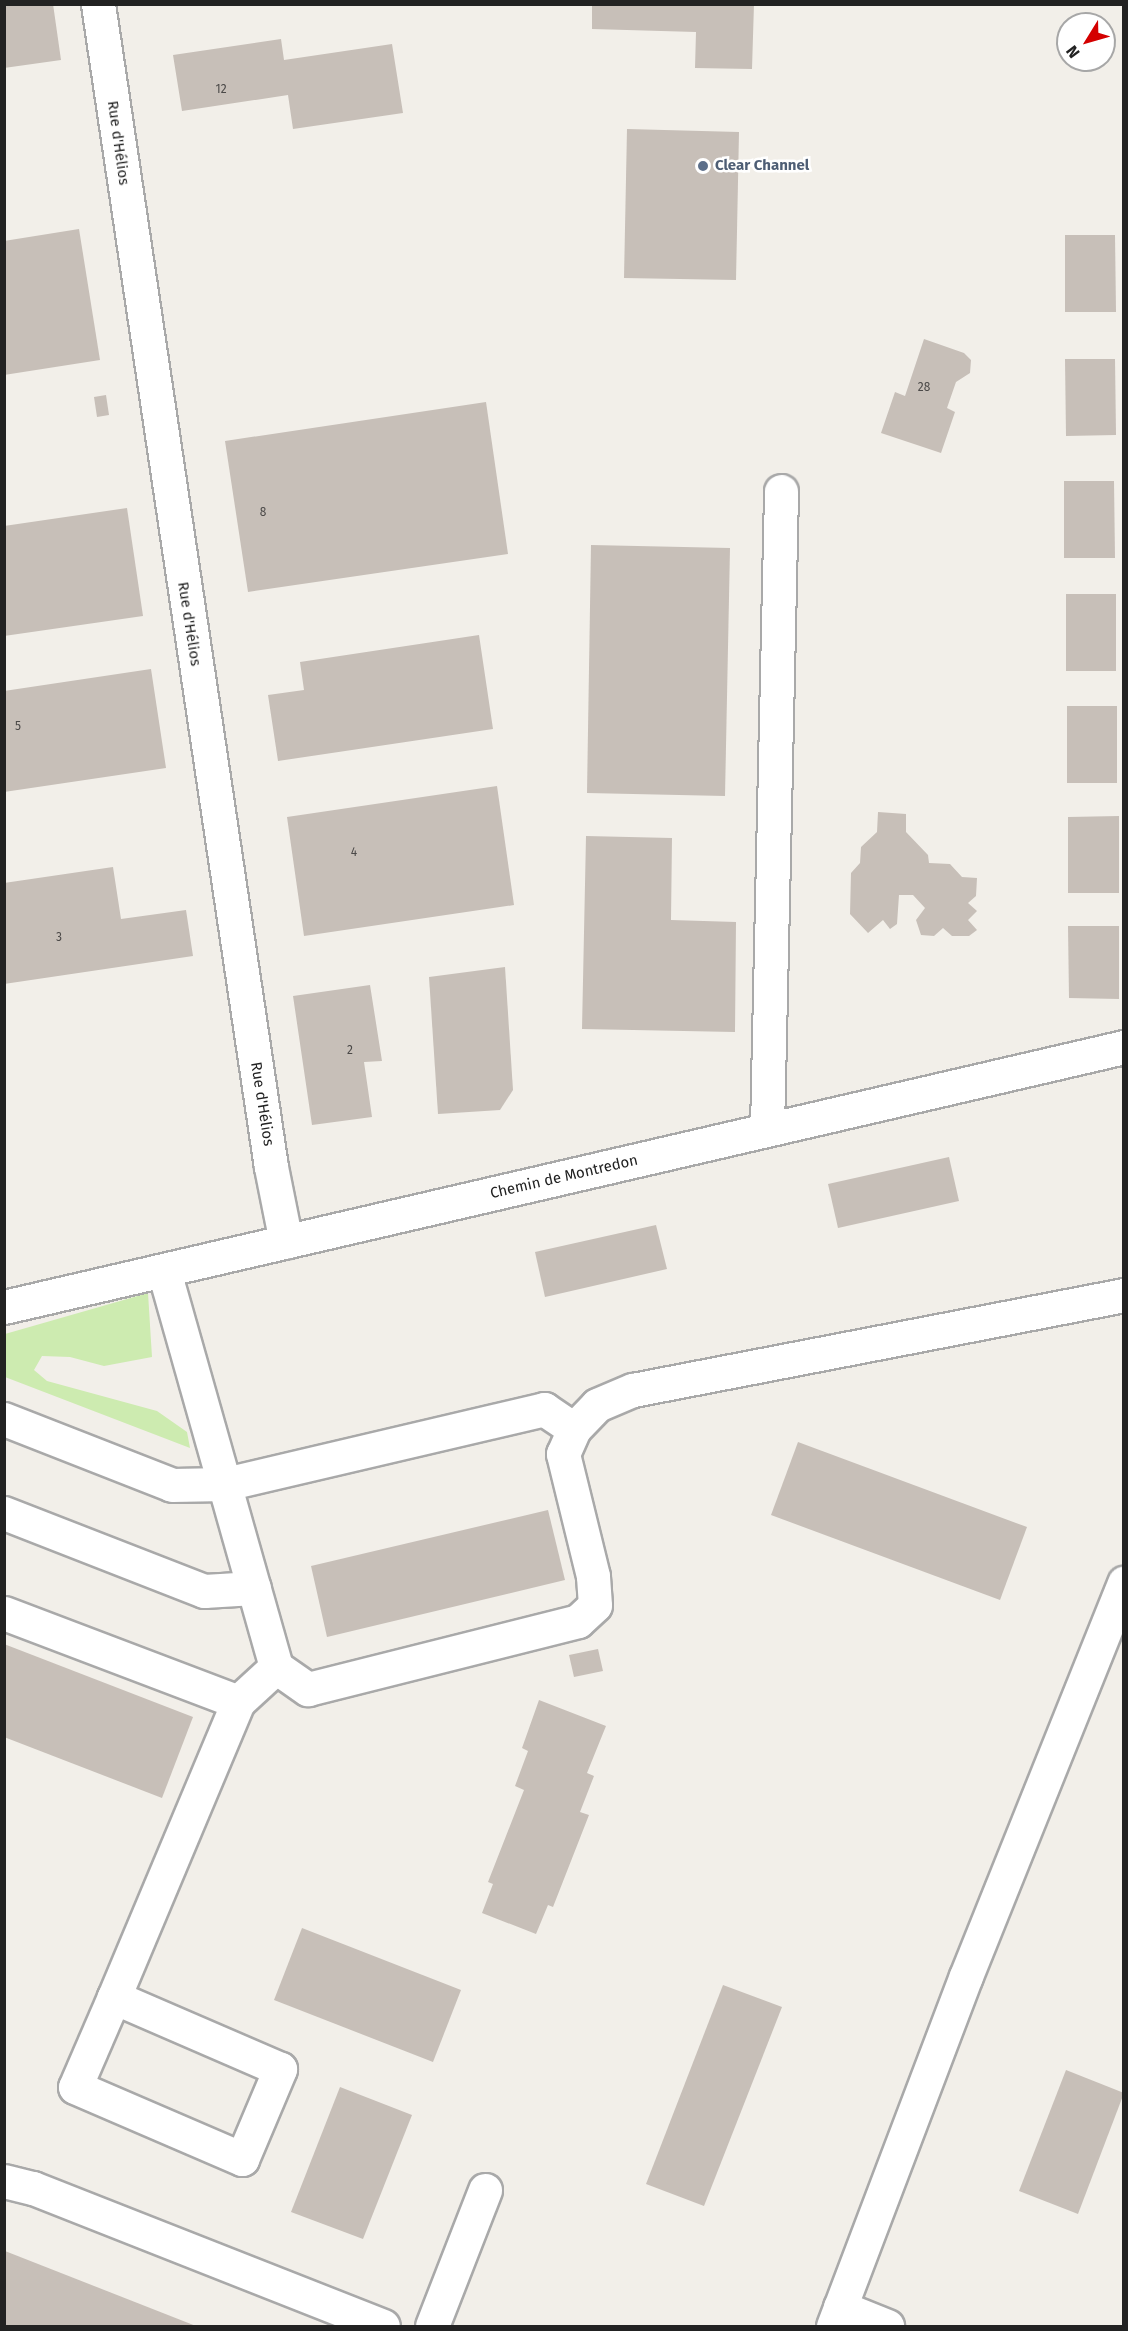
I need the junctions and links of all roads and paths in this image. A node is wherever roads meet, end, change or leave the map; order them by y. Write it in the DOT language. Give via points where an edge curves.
graph roads {
  1 [pos="98,4"];
  2 [pos="781,491"];
  3 [pos="1124,1047"];
  4 [pos="767,1129"];
  5 [pos="286,1242"];
  6 [pos="164,1271"];
  7 [pos="1124,1295"];
  8 [pos="4,1307"];
  9 [pos="4,1419"];
  10 [pos="574,1429"];
  11 [pos="225,1484"];
  12 [pos="4,1513"];
  13 [pos="1124,1582"];
  14 [pos="254,1588"];
  15 [pos="4,1613"];
  16 [pos="276,1667"];
  17 [pos="238,1702"];
  18 [pos="114,1998"];
  19 [pos="4,2181"];
  20 [pos="485,2190"];
  21 [pos="836,2317"];
  22 [pos="383,2326"];
  23 [pos="432,2326"];
  24 [pos="887,2326"];
  1 -- 5 [label="street, Rue d'Hélios" via="267,1143"];
  2 -- 4 [label="street"];
  3 -- 4 [label="street, Chemin de Montredon"];
  4 -- 5 [label="street, Chemin de Montredon"];
  5 -- 6 [label="street, Chemin de Montredon"];
  6 -- 8 [label="street, Chemin de Montredon"];
  6 -- 11 [label="street"];
  7 -- 10 [label="street" via="633,1390 597,1406"];
  9 -- 11 [label="street" via="172,1485"];
  10 -- 11 [label="street" via="544,1409"];
  10 -- 16 [label="street" via="563,1455 593,1576 595,1605 578,1621 308,1689"];
  11 -- 14 [label="street"];
  12 -- 14 [label="street" via="204,1591"];
  13 -- 21 [label="street" via="966,1976"];
  14 -- 16 [label="street"];
  15 -- 17 [label="street"];
  16 -- 17 [label="street"];
  17 -- 18 [label="street"];
  18 -- 18 [label="street" via="75,2087 242,2159 280,2069"];
  19 -- 22 [label="street" via="33,2188"];
  20 -- 23 [label="street"];
  21 -- 24 [label="street"];
}
